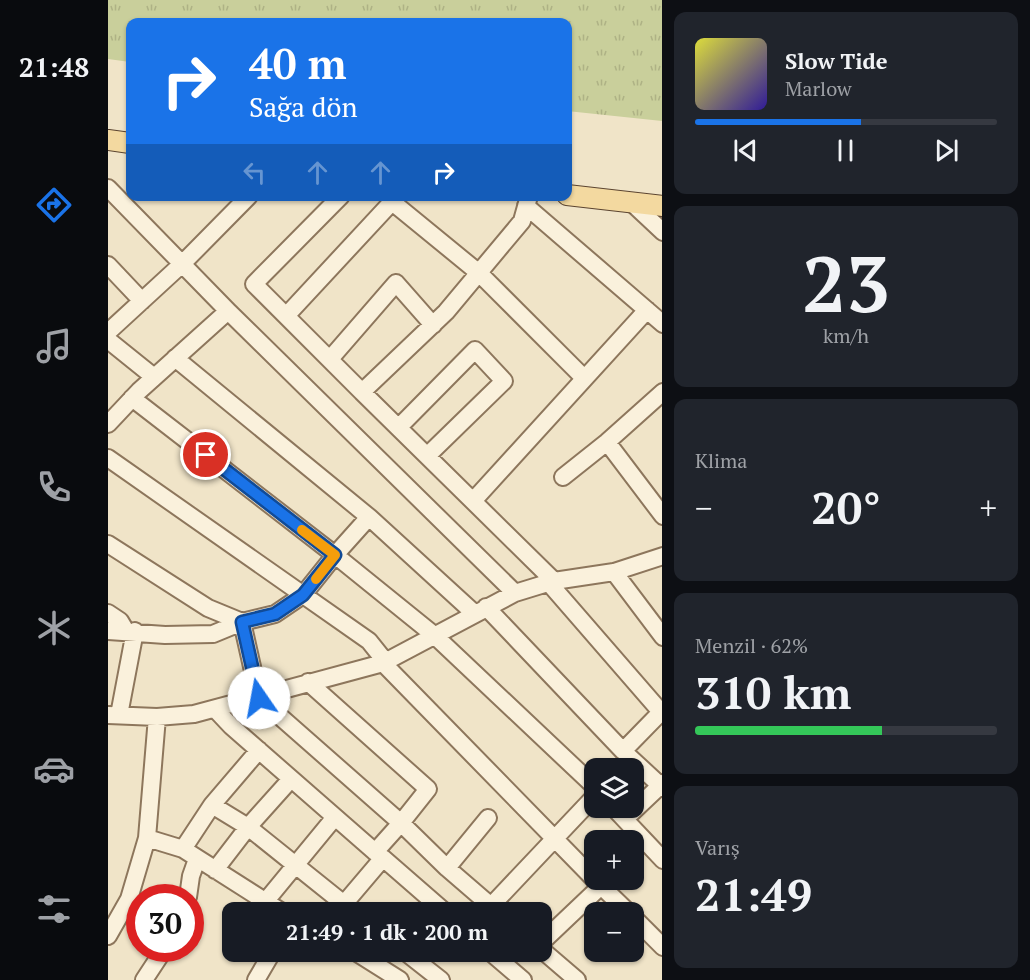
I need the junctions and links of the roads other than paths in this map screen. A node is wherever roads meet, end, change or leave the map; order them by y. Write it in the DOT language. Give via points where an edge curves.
graph roads {
  1 [pos="108,140"];
  2 [pos="126,142"];
  3 [pos="108,188"];
  4 [pos="572,196"];
  5 [pos="244,201"];
  6 [pos="336,201"];
  7 [pos="391,201"];
  8 [pos="395,201"];
  9 [pos="528,201"];
  10 [pos="632,203"];
  11 [pos="662,206"];
  12 [pos="662,231"];
  13 [pos="182,264"];
  14 [pos="108,265"];
  15 [pos="479,273"];
  16 [pos="142,301"];
  17 [pos="647,310"];
  18 [pos="228,311"];
  19 [pos="286,316"];
  20 [pos="662,323"];
  21 [pos="433,325"];
  22 [pos="108,332"];
  23 [pos="108,340"];
  24 [pos="175,358"];
  25 [pos="330,359"];
  26 [pos="154,377"];
  27 [pos="584,378"];
  28 [pos="362,392"];
  29 [pos="132,398"];
  30 [pos="659,402"];
  31 [pos="108,424"];
  32 [pos="399,427"];
  33 [pos="607,442"];
  34 [pos="427,456"];
  35 [pos="108,458"];
  36 [pos="563,477"];
  37 [pos="473,501"];
  38 [pos="662,515"];
  39 [pos="369,517"];
  40 [pos="108,544"];
  41 [pos="335,555"];
  42 [pos="662,556"];
  43 [pos="614,572"];
  44 [pos="552,582"];
  45 [pos="515,593"];
  46 [pos="303,595"];
  47 [pos="480,610"];
  48 [pos="108,613"];
  49 [pos="242,622"];
  50 [pos="108,631"];
  51 [pos="130,631"];
  52 [pos="434,635"];
  53 [pos="662,636"];
  54 [pos="383,663"];
  55 [pos="308,682"];
  56 [pos="259,698"];
  57 [pos="215,709"];
  58 [pos="113,715"];
  59 [pos="157,717"];
  60 [pos="259,750"];
  61 [pos="623,751"];
  62 [pos="584,777"];
  63 [pos="291,779"];
  64 [pos="662,786"];
  65 [pos="644,797"];
  66 [pos="212,805"];
  67 [pos="584,808"];
  68 [pos="335,817"];
  69 [pos="488,818"];
  70 [pos="624,818"];
  71 [pos="401,823"];
  72 [pos="248,827"];
  73 [pos="147,838"];
  74 [pos="555,840"];
  75 [pos="183,849"];
  76 [pos="379,855"];
  77 [pos="197,859"];
  78 [pos="662,859"];
  79 [pos="295,864"];
  80 [pos="447,868"];
  81 [pos="584,868"];
  82 [pos="215,870"];
  83 [pos="190,884"];
  84 [pos="589,890"];
  85 [pos="606,890"];
  86 [pos="265,902"];
  87 [pos="337,902"];
  88 [pos="349,902"];
  89 [pos="433,902"];
  90 [pos="487,902"];
  91 [pos="501,902"];
  92 [pos="618,902"];
  93 [pos="644,928"];
  94 [pos="552,931"];
  95 [pos="108,936"];
  96 [pos="662,946"];
  97 [pos="552,959"];
  98 [pos="156,962"];
  99 [pos="267,962"];
  100 [pos="371,962"];
  101 [pos="418,962"];
  102 [pos="502,962"];
  103 [pos="573,979"];
  104 [pos="144,980"];
  105 [pos="256,980"];
  106 [pos="400,980"];
  107 [pos="441,980"];
  108 [pos="523,980"];
  1 -- 2 [label="main road"];
  3 -- 13 [label="street"];
  4 -- 10 [label="main road"];
  5 -- 13 [label="street"];
  6 -- 19 [label="street" via="254,284"];
  7 -- 19 [label="street"];
  8 -- 15 [label="street"];
  9 -- 15 [label="street" via="522,221"];
  9 -- 17 [label="street"];
  10 -- 11 [label="main road"];
  10 -- 12 [label="street"];
  13 -- 16 [label="street"];
  13 -- 18 [label="street"];
  14 -- 16 [label="street"];
  15 -- 21 [label="street"];
  15 -- 27 [label="street"];
  16 -- 22 [label="street"];
  17 -- 20 [label="street"];
  17 -- 27 [label="street"];
  18 -- 24 [label="street"];
  18 -- 45 [label="street"];
  19 -- 25 [label="street"];
  21 -- 25 [label="street" via="396,283"];
  21 -- 28 [label="street"];
  23 -- 26 [label="street"];
  24 -- 26 [label="street"];
  24 -- 39 [label="street"];
  25 -- 28 [label="street"];
  26 -- 29 [label="street"];
  27 -- 37 [label="street"];
  28 -- 32 [label="street"];
  29 -- 31 [label="street"];
  29 -- 41 [label="street"];
  30 -- 33 [label="street"];
  32 -- 34 [label="street"];
  32 -- 34 [label="street" via="475,350 504,381"];
  33 -- 36 [label="street"];
  33 -- 38 [label="street"];
  34 -- 37 [label="street"];
  35 -- 46 [label="street"];
  37 -- 44 [label="street"];
  39 -- 41 [label="street"];
  39 -- 47 [label="street"];
  40 -- 49 [label="street" via="208,608"];
  41 -- 46 [label="street"];
  41 -- 52 [label="street"];
  42 -- 43 [label="street"];
  43 -- 44 [label="street"];
  43 -- 53 [label="street"];
  44 -- 45 [label="street"];
  44 -- 61 [label="street" via="661,712"];
  45 -- 47 [label="street"];
  46 -- 49 [label="street" via="275,614"];
  46 -- 54 [label="street" via="369,641"];
  47 -- 52 [label="street"];
  47 -- 61 [label="street"];
  48 -- 51 [label="street"];
  49 -- 51 [label="street" via="213,634"];
  49 -- 56 [label="street"];
  50 -- 51 [label="street"];
  51 -- 58 [label="street"];
  52 -- 54 [label="street"];
  52 -- 62 [label="street"];
  54 -- 55 [label="street"];
  54 -- 74 [label="street"];
  55 -- 56 [label="street"];
  55 -- 71 [label="street" via="428,789"];
  56 -- 57 [label="street"];
  56 -- 71 [label="street"];
  57 -- 59 [label="street"];
  57 -- 60 [label="street"];
  58 -- 59 [label="street"];
  59 -- 73 [label="street"];
  60 -- 63 [label="street"];
  60 -- 66 [label="street"];
  61 -- 64 [label="street"];
  63 -- 68 [label="street"];
  63 -- 72 [label="street"];
  64 -- 65 [label="street"];
  66 -- 72 [label="street"];
  66 -- 75 [label="street"];
  67 -- 74 [label="street"];
  68 -- 76 [label="street"];
  68 -- 79 [label="street"];
  69 -- 80 [label="street"];
  70 -- 78 [label="street"];
  71 -- 76 [label="street"];
  71 -- 80 [label="street"];
  72 -- 79 [label="street"];
  72 -- 82 [label="street"];
  73 -- 75 [label="street"];
  73 -- 95 [label="street" via="129,898"];
  74 -- 81 [label="street"];
  74 -- 91 [label="street"];
  75 -- 77 [label="street"];
  76 -- 88 [label="street"];
  76 -- 89 [label="street"];
  77 -- 82 [label="street"];
  77 -- 83 [label="street"];
  79 -- 86 [label="street"];
  79 -- 87 [label="street"];
  80 -- 90 [label="street"];
  82 -- 86 [label="street"];
  84 -- 94 [label="street"];
  85 -- 92 [label="street"];
  93 -- 96 [label="street"];
  97 -- 103 [label="street"];
  98 -- 104 [label="street"];
  99 -- 105 [label="street"];
  100 -- 106 [label="street"];
  101 -- 107 [label="street"];
  102 -- 108 [label="street"];
}
